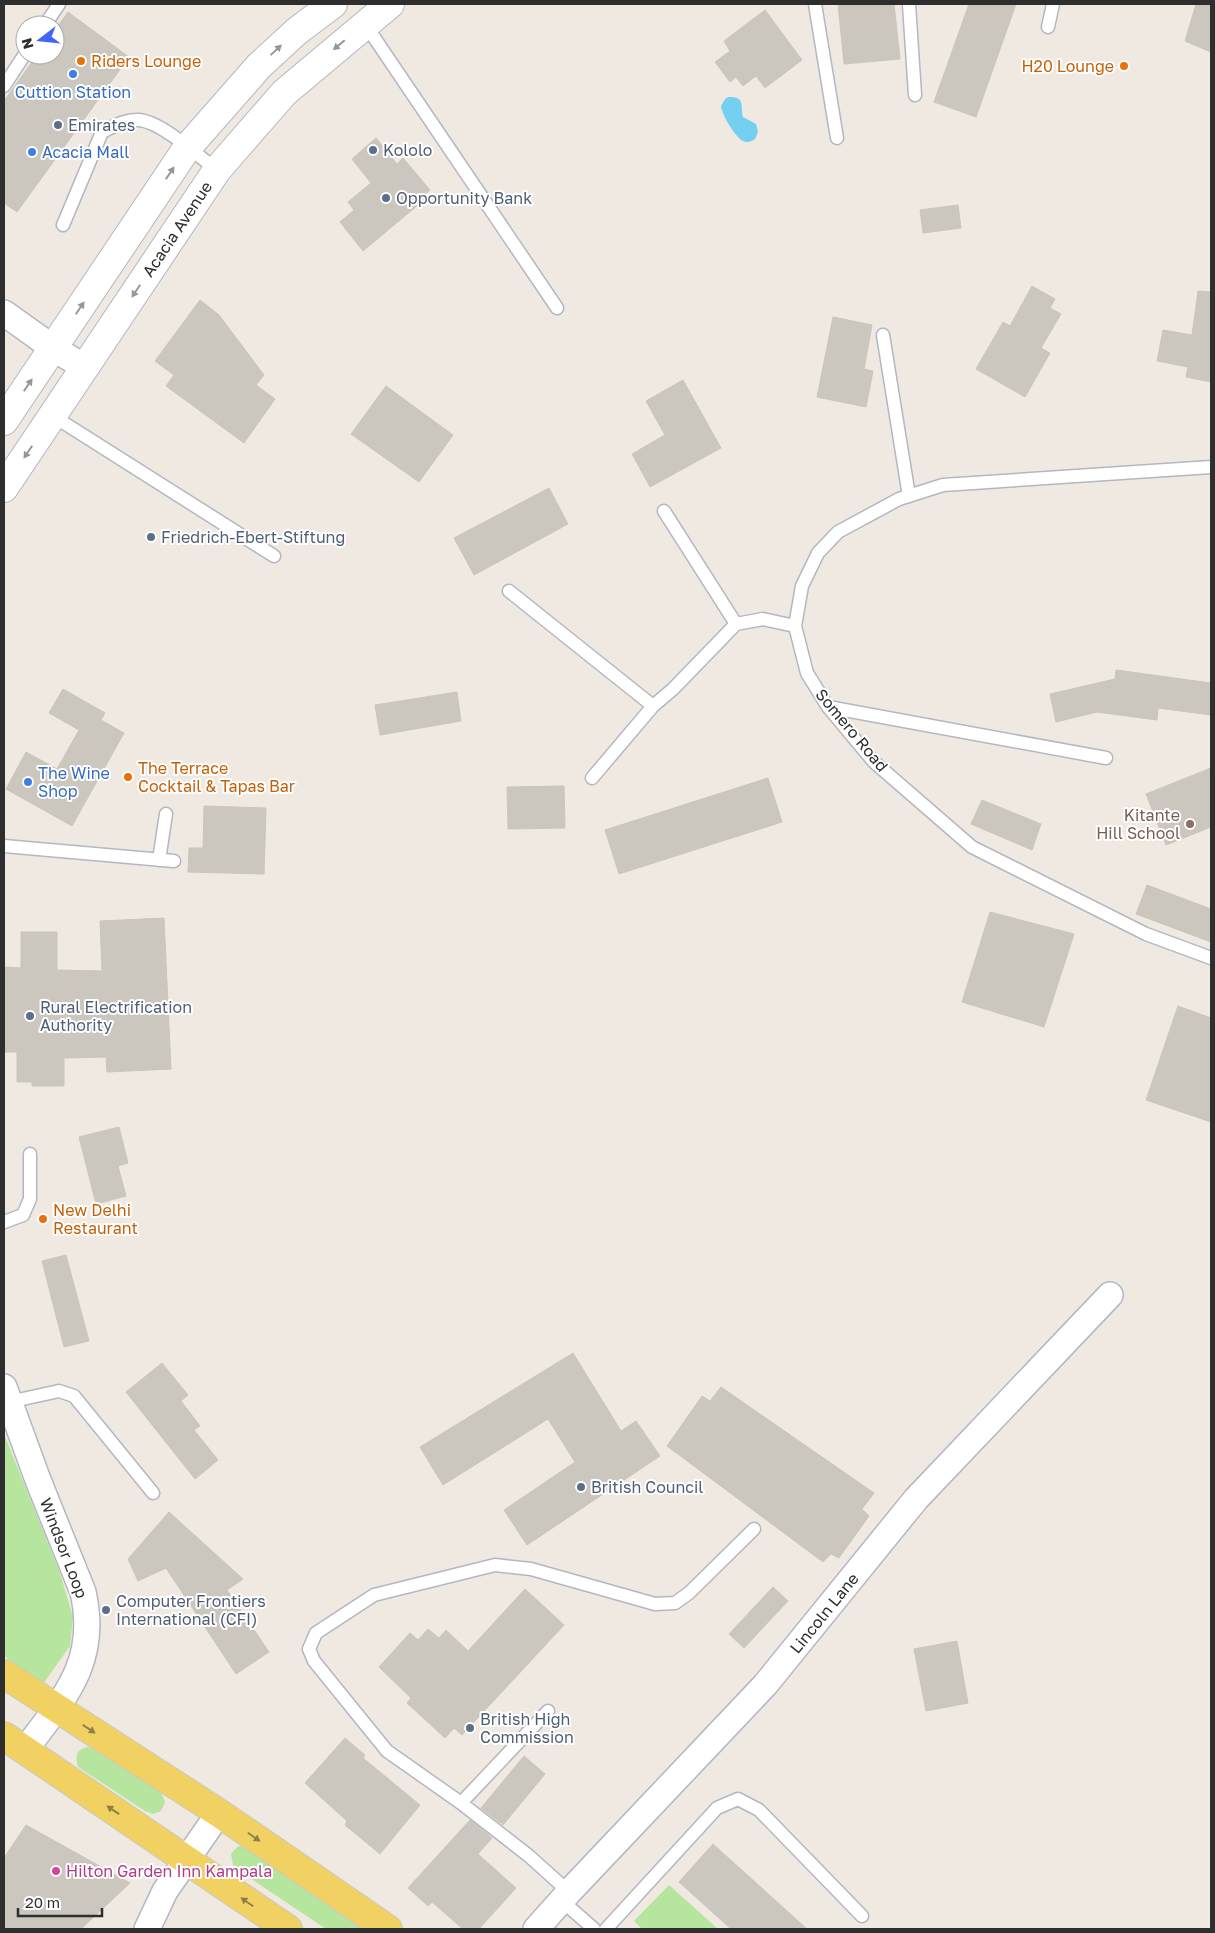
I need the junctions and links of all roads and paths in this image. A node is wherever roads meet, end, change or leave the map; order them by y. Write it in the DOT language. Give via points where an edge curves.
graph roads {
  1 [pos="59,4"];
  2 [pos="333,4"];
  3 [pos="390,4"];
  4 [pos="815,4"];
  5 [pos="909,4"];
  6 [pos="1053,4"];
  7 [pos="52,15"];
  8 [pos="365,24"];
  9 [pos="1048,27"];
  10 [pos="18,65"];
  11 [pos="4,86"];
  12 [pos="915,95"];
  13 [pos="837,138"];
  14 [pos="187,148"];
  15 [pos="217,170"];
  16 [pos="63,225"];
  17 [pos="557,308"];
  18 [pos="4,313"];
  19 [pos="883,335"];
  20 [pos="53,348"];
  21 [pos="84,368"];
  22 [pos="52,416"];
  23 [pos="4,421"];
  24 [pos="1211,467"];
  25 [pos="4,488"];
  26 [pos="909,496"];
  27 [pos="664,511"];
  28 [pos="274,556"];
  29 [pos="509,591"];
  30 [pos="736,624"];
  31 [pos="795,626"];
  32 [pos="653,706"];
  33 [pos="828,707"];
  34 [pos="1106,758"];
  35 [pos="592,778"];
  36 [pos="166,814"];
  37 [pos="4,846"];
  38 [pos="159,860"];
  39 [pos="174,862"];
  40 [pos="1211,958"];
  41 [pos="30,1154"];
  42 [pos="4,1222"];
  43 [pos="1110,1295"];
  44 [pos="7,1394"];
  45 [pos="153,1493"];
  46 [pos="754,1529"];
  47 [pos="4,1674"];
  48 [pos="57,1708"];
  49 [pos="548,1711"];
  50 [pos="14,1743"];
  51 [pos="461,1803"];
  52 [pos="218,1813"];
  53 [pos="187,1860"];
  54 [pos="565,1896"];
  55 [pos="862,1916"];
  56 [pos="147,1929"];
  57 [pos="288,1929"];
  58 [pos="388,1929"];
  59 [pos="536,1929"];
  60 [pos="594,1929"];
  61 [pos="606,1929"];
  1 -- 7 [label="lane"];
  14 -- 2 [label="main road, one-way" via="259,66"];
  3 -- 8 [label="main road, Acacia Avenue"];
  4 -- 13 [label="lane"];
  5 -- 12 [label="lane"];
  6 -- 9 [label="lane"];
  8 -- 15 [label="main road, Acacia Avenue, one-way" via="284,93"];
  8 -- 17 [label="lane"];
  10 -- 11 [label="lane"];
  14 -- 15 [label="lane"];
  14 -- 16 [label="lane" via="167,131 140,120 121,123 102,132"];
  20 -- 14 [label="main road, one-way"];
  15 -- 21 [label="main road, Acacia Avenue, one-way"];
  18 -- 20 [label="street"];
  19 -- 26 [label="lane"];
  20 -- 21 [label="street"];
  23 -- 20 [label="main road, one-way"];
  21 -- 22 [label="main road, Acacia Avenue"];
  22 -- 25 [label="main road, Acacia Avenue, one-way"];
  22 -- 28 [label="lane"];
  24 -- 26 [label="lane, Somero Road" via="944,484"];
  26 -- 31 [label="lane, Somero Road" via="838,532 818,553 802,586"];
  27 -- 30 [label="lane"];
  29 -- 32 [label="lane"];
  30 -- 31 [label="lane" via="763,619"];
  30 -- 32 [label="lane"];
  31 -- 33 [label="lane, Somero Road" via="807,673"];
  32 -- 35 [label="lane"];
  33 -- 34 [label="lane"];
  33 -- 40 [label="lane, Somero Road" via="874,762 972,847 1146,934"];
  36 -- 38 [label="lane"];
  37 -- 38 [label="lane"];
  38 -- 39 [label="lane"];
  41 -- 42 [label="lane" via="30,1199 23,1216"];
  43 -- 54 [label="street, Lincoln Lane" via="916,1499 765,1685"];
  44 -- 45 [label="lane" via="59,1391 74,1396"];
  44 -- 48 [label="street, Windsor Loop" via="83,1592 87,1612 86,1646 79,1672"];
  46 -- 51 [label="lane" via="675,1603 655,1604 530,1570 495,1564 374,1595 316,1633 309,1648 314,1661 387,1751"];
  47 -- 48 [label="main road"];
  48 -- 50 [label="street, Windsor Loop"];
  48 -- 52 [label="main road, one-way"];
  49 -- 51 [label="lane"];
  53 -- 50 [label="main road, one-way"];
  51 -- 54 [label="lane" via="528,1856"];
  52 -- 53 [label="street"];
  52 -- 58 [label="main road, one-way"];
  53 -- 56 [label="street" via="165,1891"];
  57 -- 53 [label="main road, one-way"];
  54 -- 59 [label="street, Lincoln Lane"];
  54 -- 60 [label="lane"];
  55 -- 61 [label="lane" via="759,1810 738,1799 716,1808"];
}
